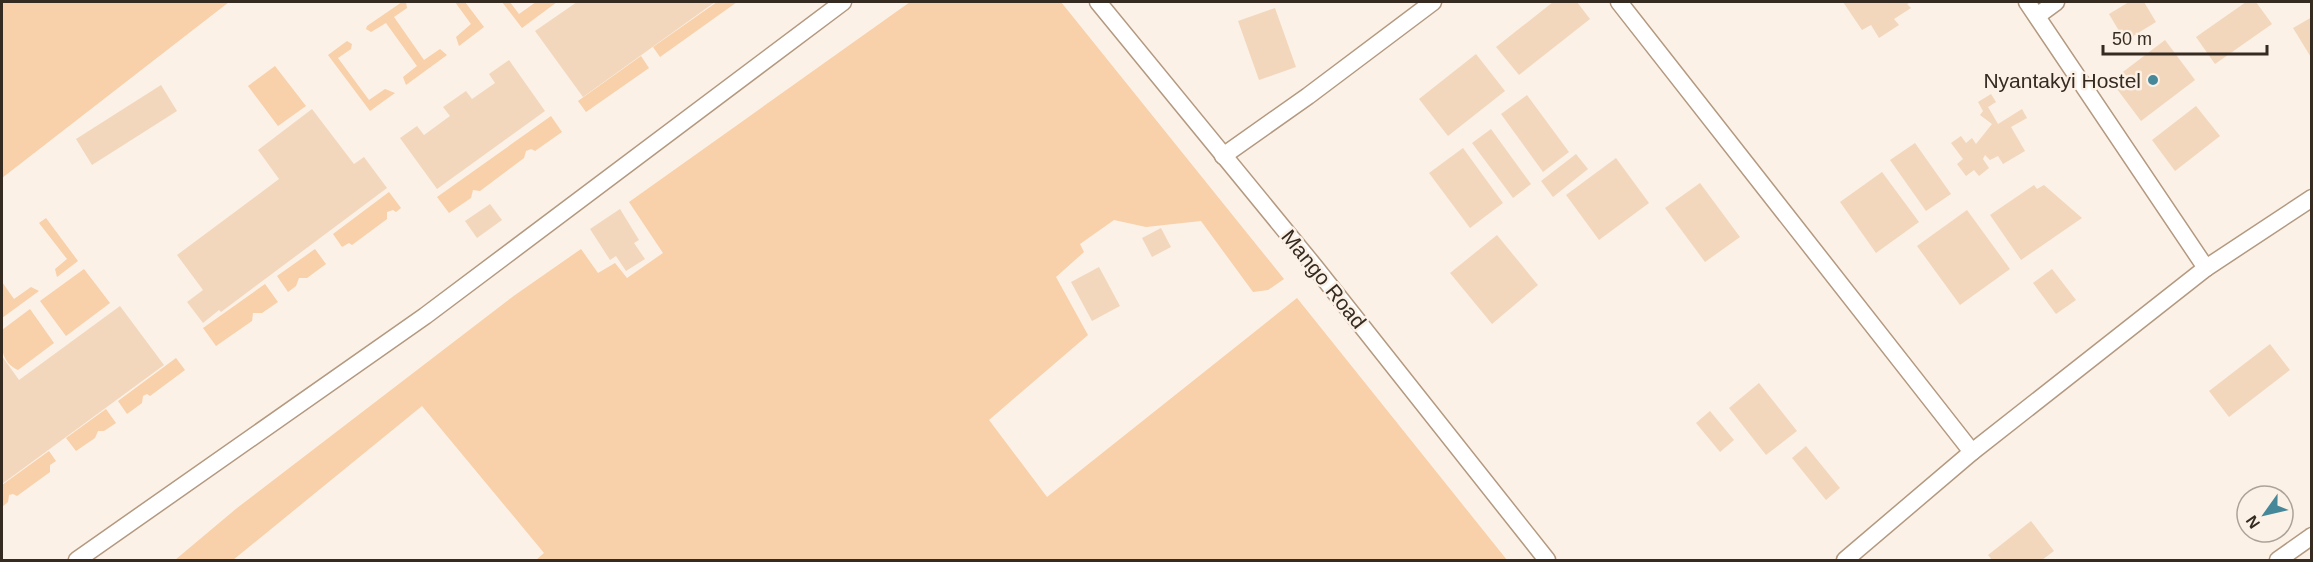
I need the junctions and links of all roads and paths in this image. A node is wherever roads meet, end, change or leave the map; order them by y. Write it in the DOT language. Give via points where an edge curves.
graph roads {
  1 [pos="843,2"];
  2 [pos="1098,2"];
  3 [pos="1433,2"];
  4 [pos="1619,2"];
  5 [pos="2027,2"];
  6 [pos="2056,2"];
  7 [pos="2037,16"];
  8 [pos="1223,156"];
  9 [pos="2312,198"];
  10 [pos="2206,268"];
  11 [pos="1972,452"];
  12 [pos="2312,537"];
  13 [pos="77,561"];
  14 [pos="1547,561"];
  15 [pos="1845,561"];
  16 [pos="2278,561"];
  1 -- 13 [label="street" via="425,316"];
  2 -- 8 [label="street, Mango Road"];
  3 -- 8 [label="street"];
  4 -- 11 [label="street"];
  5 -- 7 [label="street"];
  6 -- 7 [label="street"];
  7 -- 10 [label="street"];
  8 -- 14 [label="street, Mango Road"];
  9 -- 10 [label="street"];
  10 -- 11 [label="street"];
  11 -- 15 [label="street"];
  12 -- 16 [label="street"];
}
